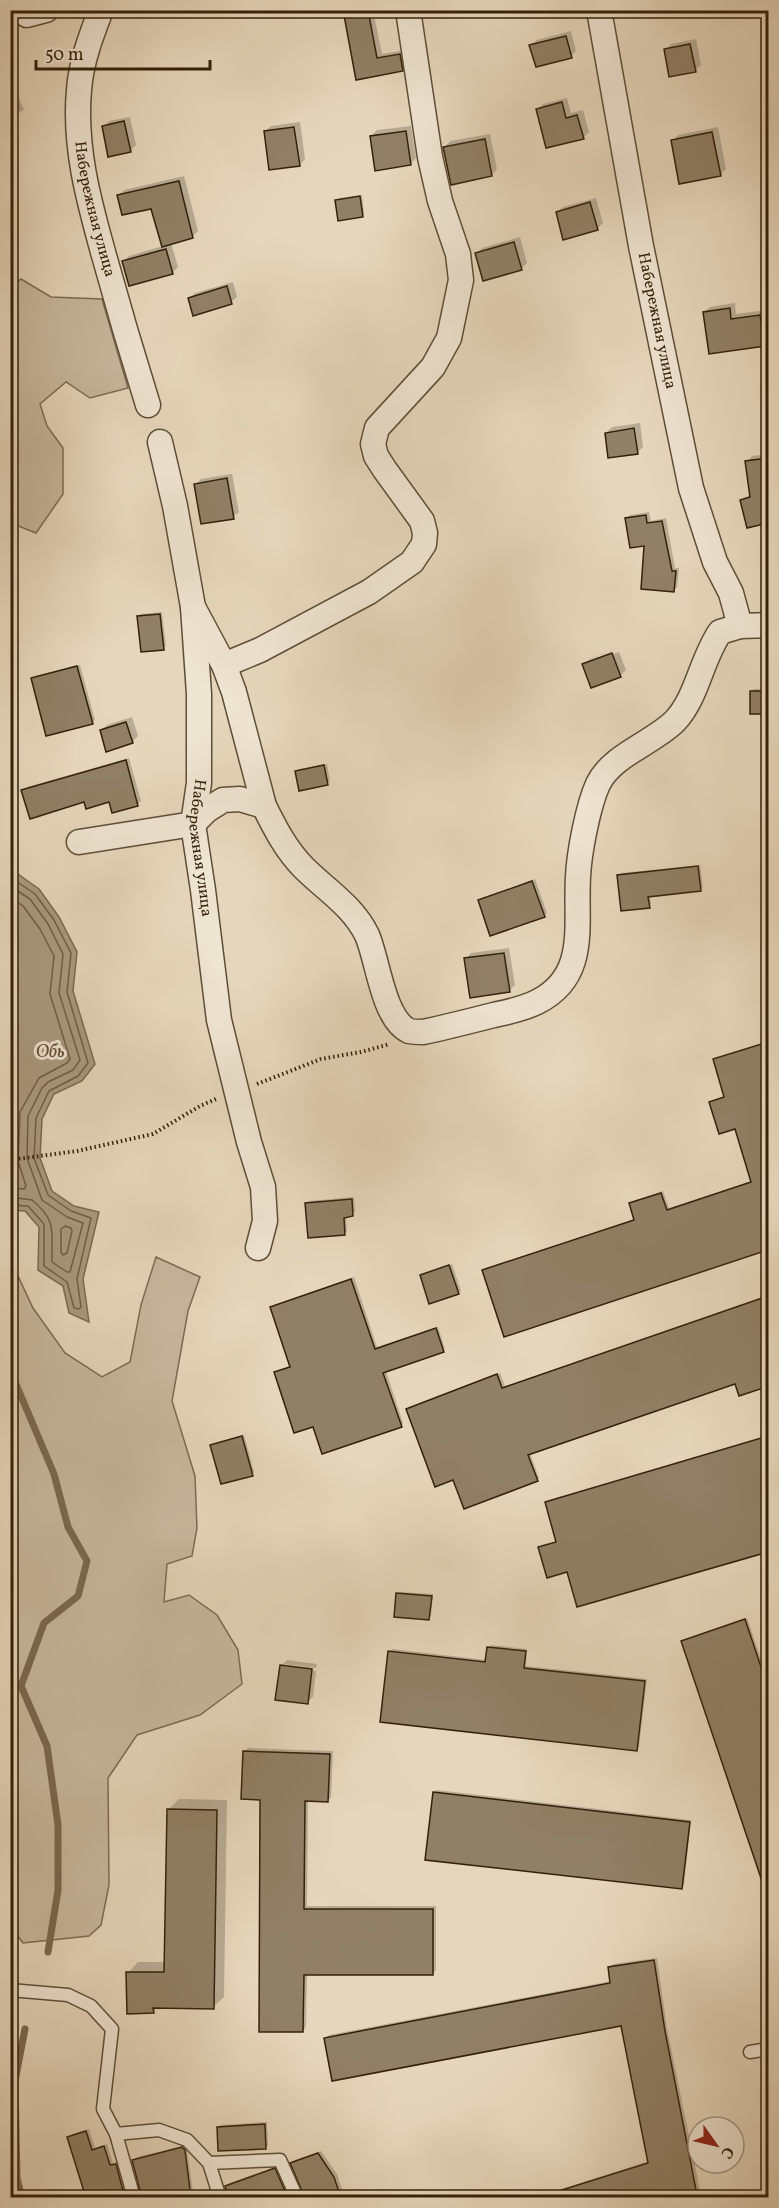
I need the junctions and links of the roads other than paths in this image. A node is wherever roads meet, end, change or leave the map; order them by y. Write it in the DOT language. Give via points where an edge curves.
graph roads {
  1 [pos="101,10"];
  2 [pos="408,10"];
  3 [pos="599,10"];
  4 [pos="148,405"];
  5 [pos="160,442"];
  6 [pos="193,607"];
  7 [pos="768,625"];
  8 [pos="740,626"];
  9 [pos="224,665"];
  10 [pos="264,806"];
  11 [pos="193,824"];
  12 [pos="79,842"];
  13 [pos="258,1248"];
  14 [pos="10,1990"];
  15 [pos="768,2049"];
  16 [pos="750,2052"];
  17 [pos="116,2134"];
  18 [pos="209,2163"];
  19 [pos="134,2198"];
  20 [pos="220,2198"];
  21 [pos="297,2198"];
  1 -- 4 [label="street, Набережная улица" via="83,63 78,147 122,324"];
  2 -- 9 [label="street" via="430,157 458,254 461,280 449,338 433,367 377,428 373,444 376,456 422,521 424,544 412,562 369,592"];
  3 -- 8 [label="street, Набережная улица" via="641,246 691,488"];
  5 -- 6 [label="street, Набережная улица" via="176,506"];
  6 -- 9 [label="street"];
  6 -- 11 [label="street, Набережная улица" via="199,694 199,783"];
  7 -- 8 [label="street"];
  8 -- 10 [label="street" via="720,632 700,670 690,701 674,721 619,760 599,783 585,828 578,875 574,959 567,978 554,991 520,1009 423,1032 409,1031 395,1018 367,936 351,911 288,851"];
  9 -- 10 [label="street"];
  10 -- 11 [label="street" via="240,799 223,800"];
  11 -- 12 [label="street"];
  11 -- 13 [label="street, Набережная улица" via="219,1020 263,1187 265,1221"];
  14 -- 17 [label="lane" via="68,1995 91,2006 112,2029 103,2109"];
  15 -- 16 [label="lane"];
  17 -- 18 [label="lane" via="159,2130 187,2140"];
  17 -- 19 [label="lane"];
  18 -- 20 [label="lane"];
  18 -- 21 [label="lane" via="280,2160"];
}
